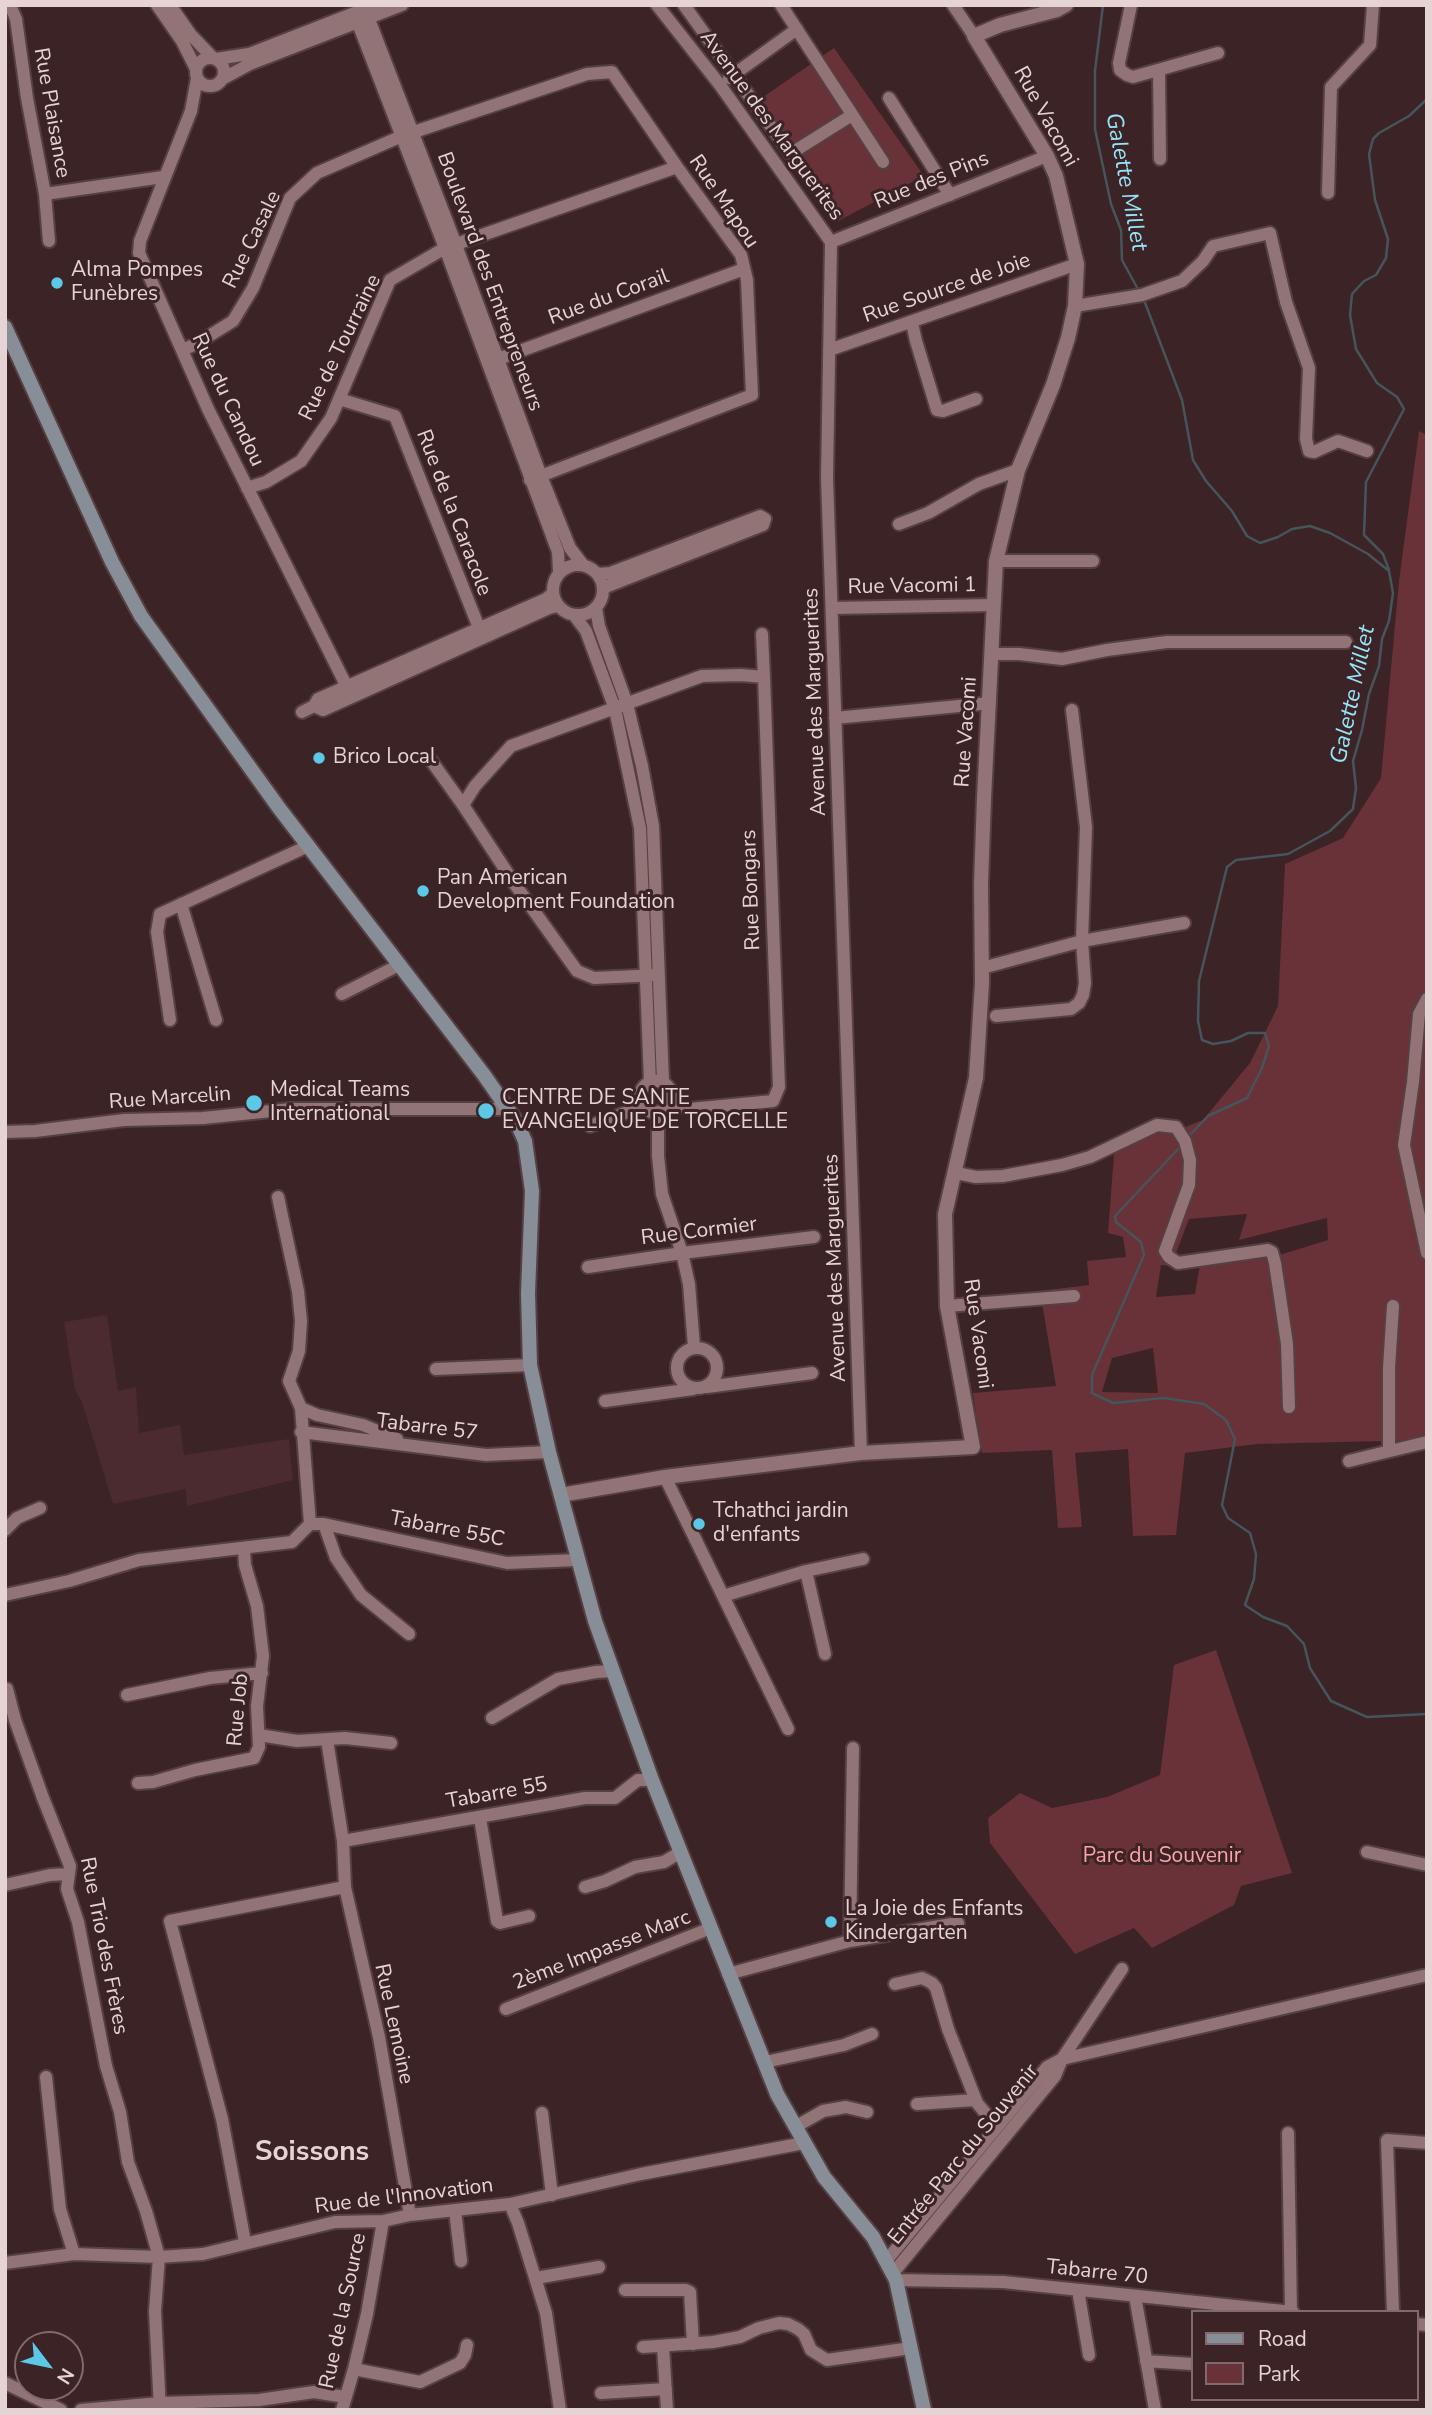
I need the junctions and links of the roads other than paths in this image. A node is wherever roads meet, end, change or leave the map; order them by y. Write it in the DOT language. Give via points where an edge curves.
graph roads {
  1 [pos="10,5"];
  2 [pos="157,5"];
  3 [pos="170,5"];
  4 [pos="402,5"];
  5 [pos="657,5"];
  6 [pos="684,5"];
  7 [pos="781,5"];
  8 [pos="953,5"];
  9 [pos="1066,5"];
  10 [pos="1130,5"];
  11 [pos="1373,5"];
  12 [pos="364,14"];
  13 [pos="175,21"];
  14 [pos="797,29"];
  15 [pos="974,36"];
  16 [pos="1218,53"];
  17 [pos="214,59"];
  18 [pos="1159,70"];
  19 [pos="197,73"];
  20 [pos="734,75"];
  21 [pos="217,82"];
  22 [pos="720,85"];
  23 [pos="888,99"];
  24 [pos="191,111"];
  25 [pos="852,114"];
  26 [pos="407,134"];
  27 [pos="1047,156"];
  28 [pos="1160,159"];
  29 [pos="883,162"];
  30 [pos="677,167"];
  31 [pos="163,177"];
  32 [pos="1328,193"];
  33 [pos="45,194"];
  34 [pos="950,195"];
  35 [pos="49,241"];
  36 [pos="831,242"];
  37 [pos="450,246"];
  38 [pos="1077,264"];
  39 [pos="744,269"];
  40 [pos="1075,306"];
  41 [pos="912,323"];
  42 [pos="5,327"];
  43 [pos="182,350"];
  44 [pos="829,350"];
  45 [pos="492,361"];
  46 [pos="339,399"];
  47 [pos="976,399"];
  48 [pos="1367,451"];
  49 [pos="1018,470"];
  50 [pos="535,478"];
  51 [pos="247,488"];
  52 [pos="899,524"];
  53 [pos="996,561"];
  54 [pos="1093,561"];
  55 [pos="583,565"];
  56 [pos="559,572"];
  57 [pos="598,575"];
  58 [pos="603,588"];
  59 [pos="552,593"];
  60 [pos="993,605"];
  61 [pos="558,606"];
  62 [pos="596,608"];
  63 [pos="832,608"];
  64 [pos="574,615"];
  65 [pos="480,633"];
  66 [pos="762,634"];
  67 [pos="1346,642"];
  68 [pos="993,654"];
  69 [pos="764,677"];
  70 [pos="349,691"];
  71 [pos="990,703"];
  72 [pos="621,707"];
  73 [pos="308,709"];
  74 [pos="1072,710"];
  75 [pos="835,718"];
  76 [pos="430,759"];
  77 [pos="463,805"];
  78 [pos="308,846"];
  79 [pos="181,904"];
  80 [pos="1184,923"];
  81 [pos="1082,941"];
  82 [pos="399,965"];
  83 [pos="982,968"];
  84 [pos="651,975"];
  85 [pos="342,994"];
  86 [pos="1427,999"];
  87 [pos="996,1016"];
  88 [pos="170,1020"];
  89 [pos="215,1020"];
  90 [pos="657,1082"];
  91 [pos="670,1104"];
  92 [pos="644,1107"];
  93 [pos="506,1109"];
  94 [pos="658,1112"];
  95 [pos="590,1125"];
  96 [pos="5,1132"];
  97 [pos="956,1173"];
  98 [pos="278,1197"];
  99 [pos="814,1237"];
  100 [pos="682,1253"];
  101 [pos="1427,1253"];
  102 [pos="589,1267"];
  103 [pos="1074,1296"];
  104 [pos="947,1306"];
  105 [pos="1393,1307"];
  106 [pos="694,1347"];
  107 [pos="530,1365"];
  108 [pos="717,1368"];
  109 [pos="436,1369"];
  110 [pos="677,1373"];
  111 [pos="812,1373"];
  112 [pos="730,1384"];
  113 [pos="707,1387"];
  114 [pos="693,1389"];
  115 [pos="668,1393"];
  116 [pos="605,1401"];
  117 [pos="1289,1407"];
  118 [pos="301,1408"];
  119 [pos="301,1432"];
  120 [pos="1427,1442"];
  121 [pos="411,1444"];
  122 [pos="1389,1450"];
  123 [pos="549,1451"];
  124 [pos="861,1453"];
  125 [pos="1349,1461"];
  126 [pos="665,1478"];
  127 [pos="561,1495"];
  128 [pos="40,1508"];
  129 [pos="310,1524"];
  130 [pos="324,1524"];
  131 [pos="5,1530"];
  132 [pos="244,1549"];
  133 [pos="863,1559"];
  134 [pos="577,1560"];
  135 [pos="806,1571"];
  136 [pos="5,1595"];
  137 [pos="723,1596"];
  138 [pos="409,1634"];
  139 [pos="825,1654"];
  140 [pos="613,1671"];
  141 [pos="262,1672"];
  142 [pos="5,1689"];
  143 [pos="127,1695"];
  144 [pos="492,1718"];
  145 [pos="788,1729"];
  146 [pos="259,1735"];
  147 [pos="327,1740"];
  148 [pos="391,1743"];
  149 [pos="853,1748"];
  150 [pos="652,1780"];
  151 [pos="138,1783"];
  152 [pos="480,1818"];
  153 [pos="343,1841"];
  154 [pos="681,1852"];
  155 [pos="1367,1852"];
  156 [pos="1427,1865"];
  157 [pos="69,1874"];
  158 [pos="5,1885"];
  159 [pos="585,1886"];
  160 [pos="345,1887"];
  161 [pos="529,1916"];
  162 [pos="958,1923"];
  163 [pos="711,1928"];
  164 [pos="850,1941"];
  165 [pos="1122,1969"];
  166 [pos="728,1974"];
  167 [pos="1427,1975"];
  168 [pos="895,1984"];
  169 [pos="506,2009"];
  170 [pos="872,2034"];
  171 [pos="1062,2059"];
  172 [pos="765,2062"];
  173 [pos="46,2077"];
  174 [pos="975,2099"];
  175 [pos="917,2104"];
  176 [pos="867,2112"];
  177 [pos="542,2113"];
  178 [pos="795,2127"];
  179 [pos="997,2127"];
  180 [pos="1288,2133"];
  181 [pos="804,2143"];
  182 [pos="1427,2143"];
  183 [pos="552,2194"];
  184 [pos="510,2204"];
  185 [pos="455,2210"];
  186 [pos="410,2215"];
  187 [pos="383,2221"];
  188 [pos="245,2242"];
  189 [pos="74,2255"];
  190 [pos="159,2257"];
  191 [pos="461,2261"];
  192 [pos="5,2263"];
  193 [pos="599,2267"];
  194 [pos="892,2271"];
  195 [pos="536,2278"];
  196 [pos="625,2290"];
  197 [pos="1079,2290"];
  198 [pos="1135,2296"];
  199 [pos="1272,2310"];
  200 [pos="1292,2310"];
  201 [pos="1393,2310"];
  202 [pos="693,2344"];
  203 [pos="467,2345"];
  204 [pos="663,2346"];
  205 [pos="643,2347"];
  206 [pos="911,2348"];
  207 [pos="1088,2355"];
  208 [pos="1146,2361"];
  209 [pos="1190,2364"];
  210 [pos="354,2369"];
  211 [pos="5,2383"];
  212 [pos="666,2389"];
  213 [pos="601,2393"];
  214 [pos="344,2403"];
  215 [pos="160,2406"];
  216 [pos="61,2410"];
  217 [pos="81,2410"];
  218 [pos="560,2410"];
  219 [pos="667,2410"];
  220 [pos="924,2410"];
  221 [pos="1155,2410"];
  1 -- 33 [label="street, Rue Plaisance"];
  2 -- 13 [label="street"];
  3 -- 13 [label="street"];
  4 -- 12 [label="street"];
  5 -- 22 [label="street, Avenue des Marguerites"];
  6 -- 20 [label="street"];
  7 -- 14 [label="street"];
  8 -- 15 [label="street"];
  9 -- 15 [label="street"];
  10 -- 18 [label="street" via="1121,69 1133,77"];
  11 -- 32 [label="street" via="1370,45 1331,87"];
  12 -- 17 [label="street" via="248,54"];
  12 -- 21 [label="street"];
  12 -- 26 [label="street, Boulevard des Entrepreneurs"];
  13 -- 17 [label="street"];
  13 -- 19 [label="street"];
  14 -- 20 [label="street"];
  14 -- 25 [label="street"];
  15 -- 27 [label="street, Rue Vacomi"];
  16 -- 18 [label="street"];
  17 -- 19 [label="street" via="202,60"];
  17 -- 21 [label="street" via="224,69"];
  18 -- 28 [label="street"];
  19 -- 21 [label="street" via="202,83"];
  19 -- 24 [label="street, Rue du Candou"];
  20 -- 22 [label="street"];
  20 -- 25 [label="street" via="792,157"];
  21 -- 24 [label="street, Rue du Candou"];
  22 -- 36 [label="street, Avenue des Marguerites"];
  23 -- 34 [label="street"];
  24 -- 31 [label="street, Rue du Candou"];
  25 -- 29 [label="street"];
  26 -- 30 [label="street, Rue Mapou" via="587,74 612,72"];
  26 -- 37 [label="street, Boulevard des Entrepreneurs"];
  26 -- 43 [label="street, Rue Casale" via="317,173 290,198 253,288 233,321"];
  27 -- 34 [label="street, Rue des Pins"];
  27 -- 38 [label="street, Rue Vacomi"];
  30 -- 37 [label="street, Rue de Tourraine"];
  30 -- 39 [label="street, Rue Mapou" via="741,255"];
  31 -- 33 [label="street, Rue Plaisance"];
  31 -- 43 [label="street, Rue du Candou" via="139,254"];
  33 -- 35 [label="street"];
  34 -- 36 [label="street, Rue des Pins"];
  36 -- 44 [label="street, Avenue des Marguerites"];
  37 -- 45 [label="street, Boulevard des Entrepreneurs"];
  37 -- 46 [label="street, Rue de Tourraine" via="390,280"];
  38 -- 40 [label="street, Rue Vacomi"];
  38 -- 41 [label="street, Rue Source de Joie"];
  39 -- 45 [label="street, Rue du Corail"];
  39 -- 50 [label="street, Rue Mapou" via="752,395"];
  40 -- 48 [label="street" via="1142,295 1182,281 1213,246 1268,232 1309,368 1309,451 1338,442"];
  40 -- 49 [label="street, Rue Vacomi" via="1053,385"];
  41 -- 44 [label="street, Rue Source de Joie"];
  41 -- 47 [label="street" via="937,410"];
  42 -- 78 [label="main road" via="141,616"];
  43 -- 51 [label="street, Rue du Candou"];
  44 -- 63 [label="street, Avenue des Marguerites"];
  45 -- 50 [label="street, Boulevard des Entrepreneurs"];
  46 -- 51 [label="street, Rue de Tourraine" via="301,461"];
  46 -- 65 [label="street, Rue de la Caracole" via="395,416"];
  49 -- 52 [label="street"];
  49 -- 53 [label="street, Rue Vacomi"];
  50 -- 55 [label="street, Boulevard des Entrepreneurs"];
  50 -- 56 [label="street, Boulevard des Entrepreneurs" via="558,552"];
  51 -- 70 [label="street, Rue du Candou"];
  53 -- 54 [label="street"];
  53 -- 60 [label="street, Rue Vacomi"];
  55 -- 56 [label="street"];
  55 -- 57 [label="street"];
  56 -- 59 [label="street"];
  57 -- 58 [label="street"];
  57 -- 58 [label="street" via="765,517 763,525"];
  58 -- 62 [label="street"];
  59 -- 61 [label="street"];
  59 -- 65 [label="street"];
  60 -- 63 [label="street, Rue Vacomi 1"];
  60 -- 68 [label="street, Rue Vacomi"];
  61 -- 64 [label="street"];
  61 -- 65 [label="street"];
  62 -- 64 [label="street"];
  62 -- 72 [label="street"];
  63 -- 75 [label="street, Avenue des Marguerites"];
  64 -- 72 [label="street"];
  65 -- 70 [label="street"];
  66 -- 69 [label="street, Rue Bongars"];
  67 -- 68 [label="street" via="1167,642 1062,660"];
  68 -- 71 [label="street, Rue Vacomi"];
  69 -- 72 [label="street" via="702,676"];
  69 -- 91 [label="street, Rue Bongars" via="779,1087 773,1101 690,1109"];
  70 -- 73 [label="street" via="323,710"];
  71 -- 75 [label="street"];
  71 -- 83 [label="street, Rue Vacomi" via="981,884"];
  72 -- 77 [label="street" via="511,746"];
  72 -- 84 [label="street" via="642,766 653,826"];
  74 -- 81 [label="street" via="1086,827"];
  75 -- 124 [label="street, Avenue des Marguerites"];
  76 -- 77 [label="street"];
  77 -- 84 [label="street" via="577,971 594,978"];
  78 -- 79 [label="street"];
  78 -- 82 [label="main road"];
  79 -- 88 [label="street" via="160,914 157,925"];
  79 -- 89 [label="street"];
  80 -- 81 [label="street"];
  81 -- 83 [label="street"];
  81 -- 87 [label="street" via="1085,982 1079,1003 1071,1009"];
  82 -- 85 [label="street"];
  82 -- 93 [label="main road"];
  83 -- 97 [label="street, Rue Vacomi" via="976,1077"];
  84 -- 90 [label="street"];
  86 -- 101 [label="street" via="1419,1014 1404,1145"];
  90 -- 91 [label="street" via="671,1091"];
  90 -- 92 [label="street" via="641,1094"];
  91 -- 94 [label="street"];
  92 -- 94 [label="street"];
  92 -- 95 [label="street"];
  93 -- 96 [label="street, Rue Marcelin" via="291,1109"];
  93 -- 107 [label="main road" via="525,1141 530,1167"];
  94 -- 100 [label="street" via="662,1194"];
  97 -- 104 [label="street, Rue Vacomi" via="945,1214"];
  97 -- 117 [label="street" via="1003,1176 1062,1165 1157,1125 1176,1127 1190,1160 1189,1185 1166,1251 1178,1263 1272,1252 1287,1344"];
  98 -- 118 [label="street" via="298,1291 299,1351 289,1381"];
  99 -- 100 [label="street, Rue Cormier"];
  100 -- 102 [label="street, Rue Cormier"];
  100 -- 106 [label="street"];
  103 -- 104 [label="street"];
  104 -- 124 [label="street, Rue Vacomi" via="973,1447"];
  105 -- 122 [label="street"];
  106 -- 108 [label="street" via="711,1353"];
  106 -- 110 [label="street" via="680,1356"];
  107 -- 109 [label="street"];
  107 -- 123 [label="main road"];
  108 -- 112 [label="street"];
  108 -- 113 [label="street"];
  110 -- 114 [label="street"];
  110 -- 115 [label="street"];
  111 -- 112 [label="street"];
  112 -- 113 [label="street"];
  113 -- 114 [label="street"];
  114 -- 115 [label="street"];
  115 -- 116 [label="street"];
  118 -- 119 [label="street"];
  118 -- 121 [label="street"];
  119 -- 121 [label="street, Tabarre 57"];
  119 -- 129 [label="street"];
  120 -- 122 [label="street"];
  121 -- 123 [label="street, Tabarre 57" via="486,1455"];
  122 -- 125 [label="street"];
  123 -- 127 [label="main road"];
  124 -- 126 [label="street"];
  126 -- 127 [label="street"];
  126 -- 137 [label="street"];
  127 -- 134 [label="main road"];
  128 -- 131 [label="street" via="17,1518"];
  129 -- 130 [label="street, Tabarre 55C"];
  129 -- 132 [label="street" via="292,1542"];
  130 -- 134 [label="street, Tabarre 55C" via="508,1563"];
  130 -- 138 [label="street" via="335,1558 353,1585"];
  132 -- 136 [label="street" via="139,1560"];
  132 -- 141 [label="street, Rue Job" via="257,1606"];
  133 -- 135 [label="street"];
  134 -- 140 [label="main road"];
  135 -- 137 [label="street"];
  135 -- 139 [label="street"];
  137 -- 145 [label="street"];
  140 -- 144 [label="street" via="558,1679"];
  140 -- 150 [label="main road"];
  141 -- 143 [label="street"];
  141 -- 146 [label="street, Rue Job"];
  142 -- 157 [label="street, Rue Trio des Frères" via="70,1866"];
  146 -- 147 [label="street"];
  146 -- 151 [label="street, Rue Job" via="254,1758"];
  147 -- 148 [label="street"];
  147 -- 153 [label="street, Rue Lemoine"];
  149 -- 164 [label="street"];
  150 -- 152 [label="street, Tabarre 55" via="638,1780 615,1798 585,1798"];
  150 -- 154 [label="main road"];
  152 -- 153 [label="street, Tabarre 55"];
  152 -- 161 [label="street" via="497,1921"];
  153 -- 160 [label="street, Rue Lemoine"];
  154 -- 159 [label="street" via="658,1864 635,1867"];
  154 -- 163 [label="main road"];
  155 -- 156 [label="street"];
  157 -- 158 [label="street"];
  157 -- 190 [label="street, Rue Trio des Frères" via="67,1889 78,1922 128,2162"];
  160 -- 186 [label="street, Rue Lemoine" via="379,2037"];
  160 -- 188 [label="street" via="170,1921 222,2119"];
  162 -- 164 [label="street"];
  163 -- 166 [label="main road"];
  163 -- 169 [label="street, 2ème Impasse Marc"];
  164 -- 166 [label="street"];
  165 -- 171 [label="street, Entrée Parc du Souvenir"];
  166 -- 172 [label="main road"];
  167 -- 171 [label="street"];
  168 -- 174 [label="street" via="922,1978 936,1988"];
  170 -- 172 [label="street" via="844,2045"];
  171 -- 179 [label="street, Entrée Parc du Souvenir" via="1047,2067"];
  171 -- 194 [label="street, Entrée Parc du Souvenir" via="1055,2076"];
  172 -- 178 [label="main road"];
  173 -- 189 [label="street" via="60,2209"];
  174 -- 175 [label="street"];
  174 -- 179 [label="street"];
  176 -- 178 [label="street" via="846,2107 823,2111"];
  177 -- 183 [label="street"];
  178 -- 181 [label="main road"];
  179 -- 194 [label="street, Entrée Parc du Souvenir"];
  180 -- 200 [label="street"];
  181 -- 183 [label="street, Rue de l'Innovation"];
  181 -- 194 [label="main road" via="824,2177 873,2237"];
  182 -- 201 [label="street" via="1387,2140"];
  183 -- 184 [label="street, Rue de l'Innovation"];
  184 -- 185 [label="street, Rue de l'Innovation"];
  184 -- 195 [label="street"];
  185 -- 186 [label="street, Rue de l'Innovation"];
  185 -- 191 [label="street"];
  186 -- 187 [label="street, Rue de l'Innovation"];
  187 -- 188 [label="street, Rue de l'Innovation" via="335,2222"];
  187 -- 210 [label="street, Rue de la Source"];
  188 -- 190 [label="street, Rue de l'Innovation" via="204,2254"];
  189 -- 190 [label="street, Rue de l'Innovation"];
  189 -- 192 [label="street, Rue de l'Innovation"];
  190 -- 215 [label="street" via="155,2311"];
  193 -- 195 [label="street"];
  194 -- 197 [label="street, Tabarre 70"];
  194 -- 206 [label="main road"];
  195 -- 218 [label="street" via="546,2313"];
  196 -- 202 [label="street" via="690,2292"];
  197 -- 198 [label="street, Tabarre 70"];
  197 -- 207 [label="street"];
  198 -- 199 [label="street, Tabarre 70"];
  198 -- 208 [label="street"];
  202 -- 204 [label="street"];
  202 -- 206 [label="street" via="740,2337 779,2323 799,2329 811,2350 827,2360"];
  203 -- 210 [label="street" via="460,2363 420,2382"];
  204 -- 205 [label="street"];
  204 -- 212 [label="street"];
  206 -- 220 [label="main road"];
  208 -- 209 [label="street"];
  208 -- 221 [label="street"];
  210 -- 214 [label="street, Rue de la Source"];
  211 -- 216 [label="street"];
  212 -- 213 [label="street"];
  212 -- 219 [label="street"];
  214 -- 215 [label="street" via="314,2392"];
  215 -- 217 [label="street"];
}
